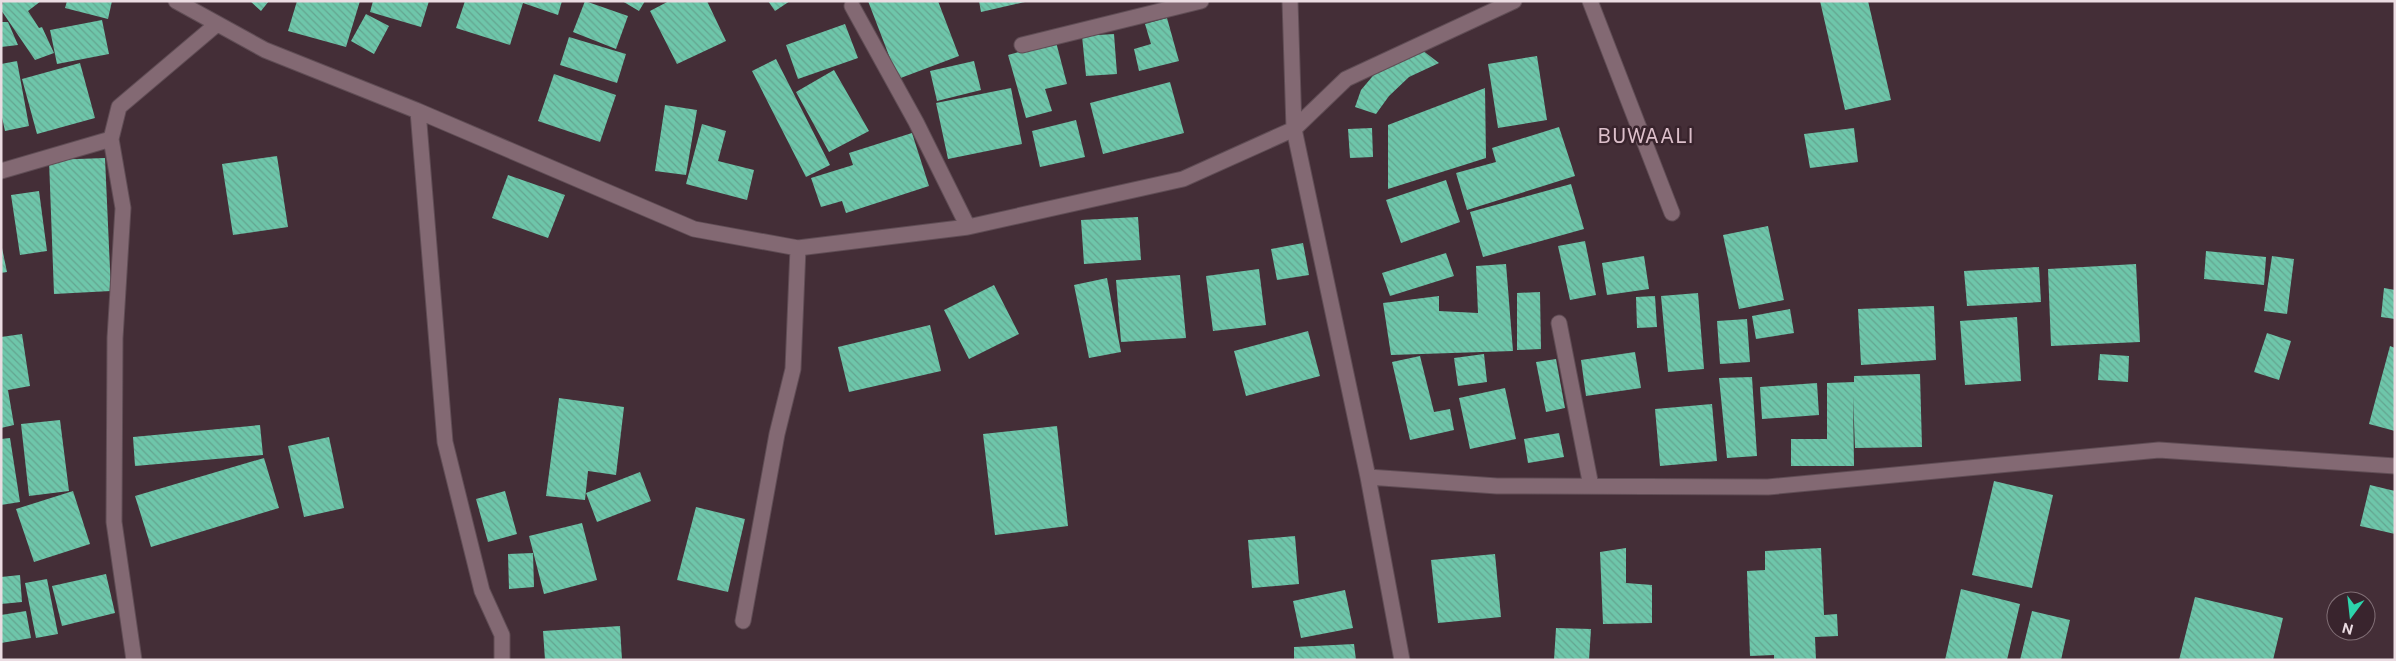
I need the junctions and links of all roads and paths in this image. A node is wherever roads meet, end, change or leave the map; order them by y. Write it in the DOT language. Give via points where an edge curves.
graph roads {
  1 [pos="176,1"];
  2 [pos="1201,1"];
  3 [pos="1290,1"];
  4 [pos="1514,1"];
  5 [pos="1590,1"];
  6 [pos="852,6"];
  7 [pos="217,24"];
  8 [pos="1022,45"];
  9 [pos="418,111"];
  10 [pos="1294,129"];
  11 [pos="111,139"];
  12 [pos="1,171"];
  13 [pos="1672,213"];
  14 [pos="968,227"];
  15 [pos="798,248"];
  16 [pos="1559,323"];
  17 [pos="2395,466"];
  18 [pos="1368,477"];
  19 [pos="1591,486"];
  20 [pos="743,621"];
  21 [pos="134,660"];
  22 [pos="502,660"];
  23 [pos="1402,660"];
  1 -- 7 [label="street"];
  2 -- 8 [label="street"];
  3 -- 10 [label="street"];
  4 -- 10 [label="street" via="1346,79"];
  5 -- 13 [label="street"];
  6 -- 14 [label="street" via="916,122"];
  7 -- 9 [label="street" via="265,50"];
  7 -- 11 [label="street" via="119,107"];
  9 -- 15 [label="street" via="694,229"];
  9 -- 22 [label="street" via="445,442 482,591 502,635"];
  10 -- 14 [label="street" via="1184,179"];
  10 -- 18 [label="street"];
  11 -- 12 [label="street"];
  11 -- 21 [label="street" via="123,208 115,338 114,522"];
  14 -- 15 [label="street"];
  15 -- 20 [label="street" via="793,369 777,434"];
  16 -- 19 [label="street"];
  17 -- 19 [label="street" via="2159,450 1768,487"];
  18 -- 19 [label="street" via="1497,486"];
  18 -- 23 [label="street"];
}
